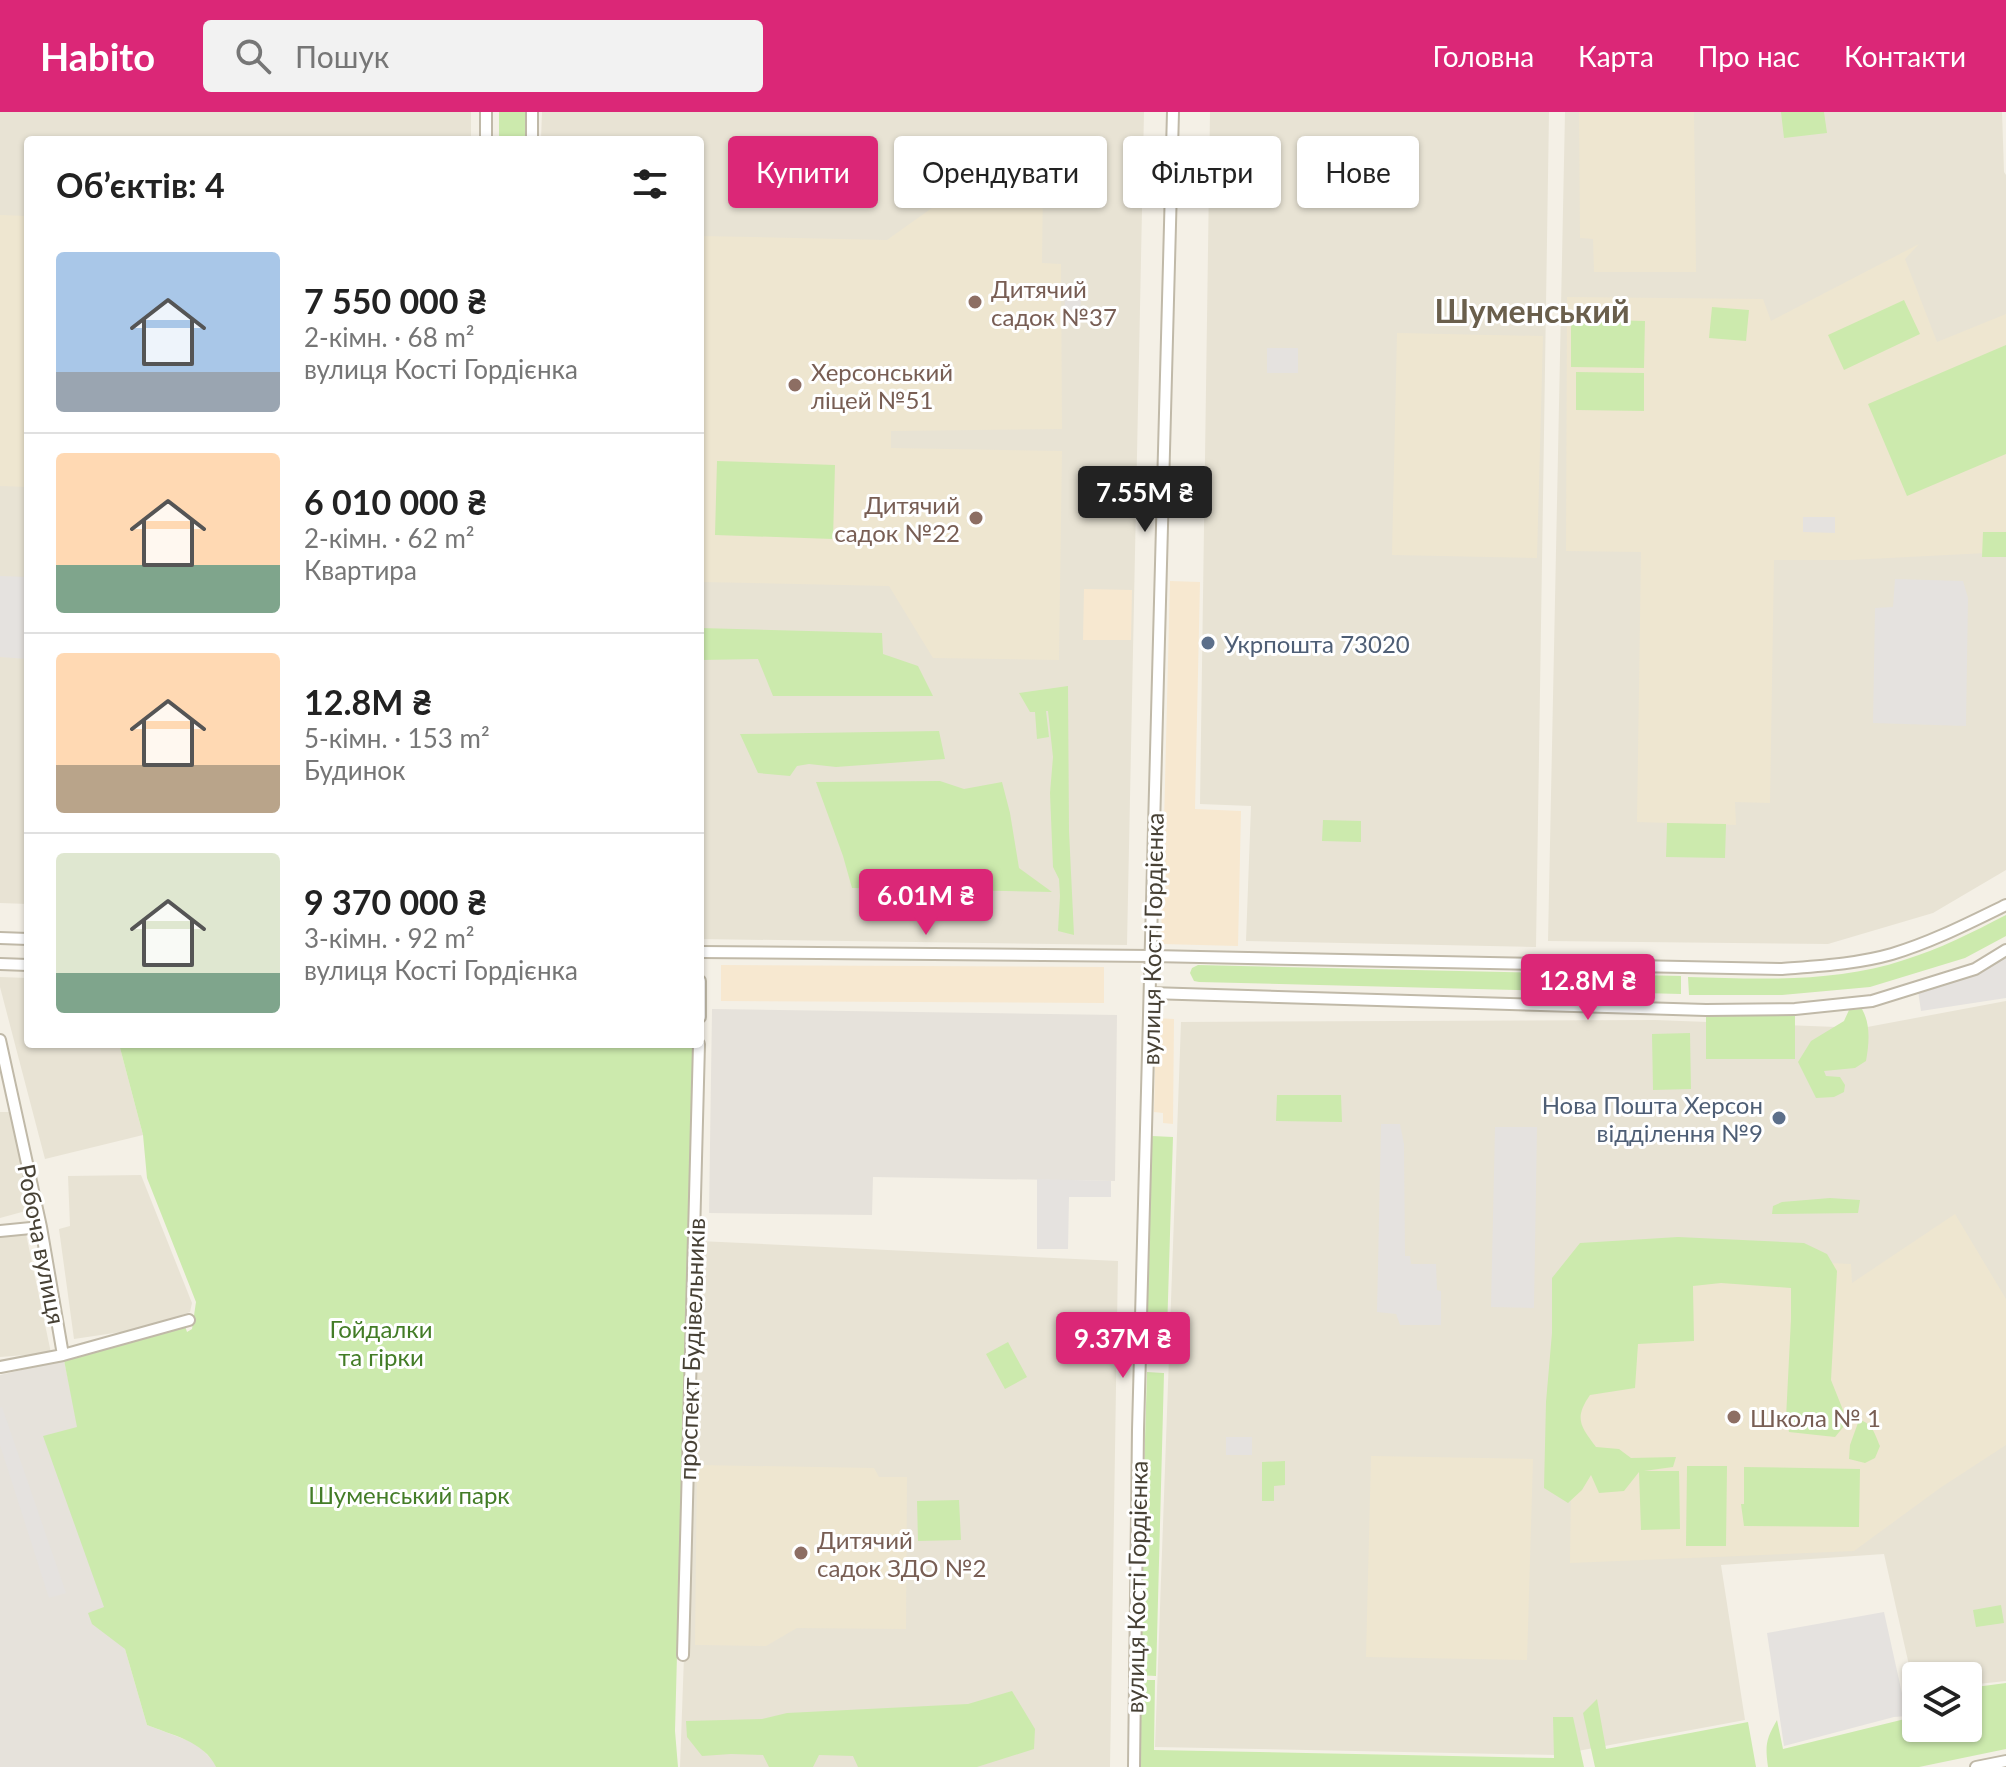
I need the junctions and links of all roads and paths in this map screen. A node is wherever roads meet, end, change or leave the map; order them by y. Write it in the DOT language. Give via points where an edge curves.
graph roads {
  1 [pos="486,112"];
  2 [pos="532,112"];
  3 [pos="1173,112"];
  4 [pos="486,136"];
  5 [pos="532,136"];
  6 [pos="2006,905"];
  7 [pos="0,938"];
  8 [pos="24,939"];
  9 [pos="2006,950"];
  10 [pos="704,952"];
  11 [pos="1152,956"];
  12 [pos="0,964"];
  13 [pos="24,965"];
  14 [pos="1150,993"];
  15 [pos="0,1040"];
  16 [pos="699,1048"];
  17 [pos="14,1107"];
  18 [pos="0,1108"];
  19 [pos="41,1227"];
  20 [pos="0,1231"];
  21 [pos="189,1320"];
  22 [pos="63,1355"];
  23 [pos="0,1367"];
  24 [pos="683,1655"];
  25 [pos="2006,1761"];
  26 [pos="1134,1767"];
  27 [pos="1976,1767"];
  1 -- 4 [label="street"];
  2 -- 5 [label="street"];
  3 -- 11 [label="street, вулиця Кості Гордієнка"];
  6 -- 11 [label="street" via="1892,954 1782,969"];
  7 -- 8 [label="street"];
  9 -- 14 [label="street" via="1975,969 1872,1001 1795,1009"];
  10 -- 11 [label="street"];
  11 -- 14 [label="street, вулиця Кості Гордієнка"];
  12 -- 13 [label="street"];
  14 -- 26 [label="street, вулиця Кості Гордієнка"];
  15 -- 17 [label="street, Робоча вулиця"];
  16 -- 24 [label="street, проспект Будівельників"];
  17 -- 18 [label="street"];
  17 -- 19 [label="street, Робоча вулиця"];
  19 -- 20 [label="street"];
  19 -- 22 [label="street, Робоча вулиця"];
  21 -- 22 [label="street"];
  22 -- 23 [label="street"];
  25 -- 27 [label="street"];
}
